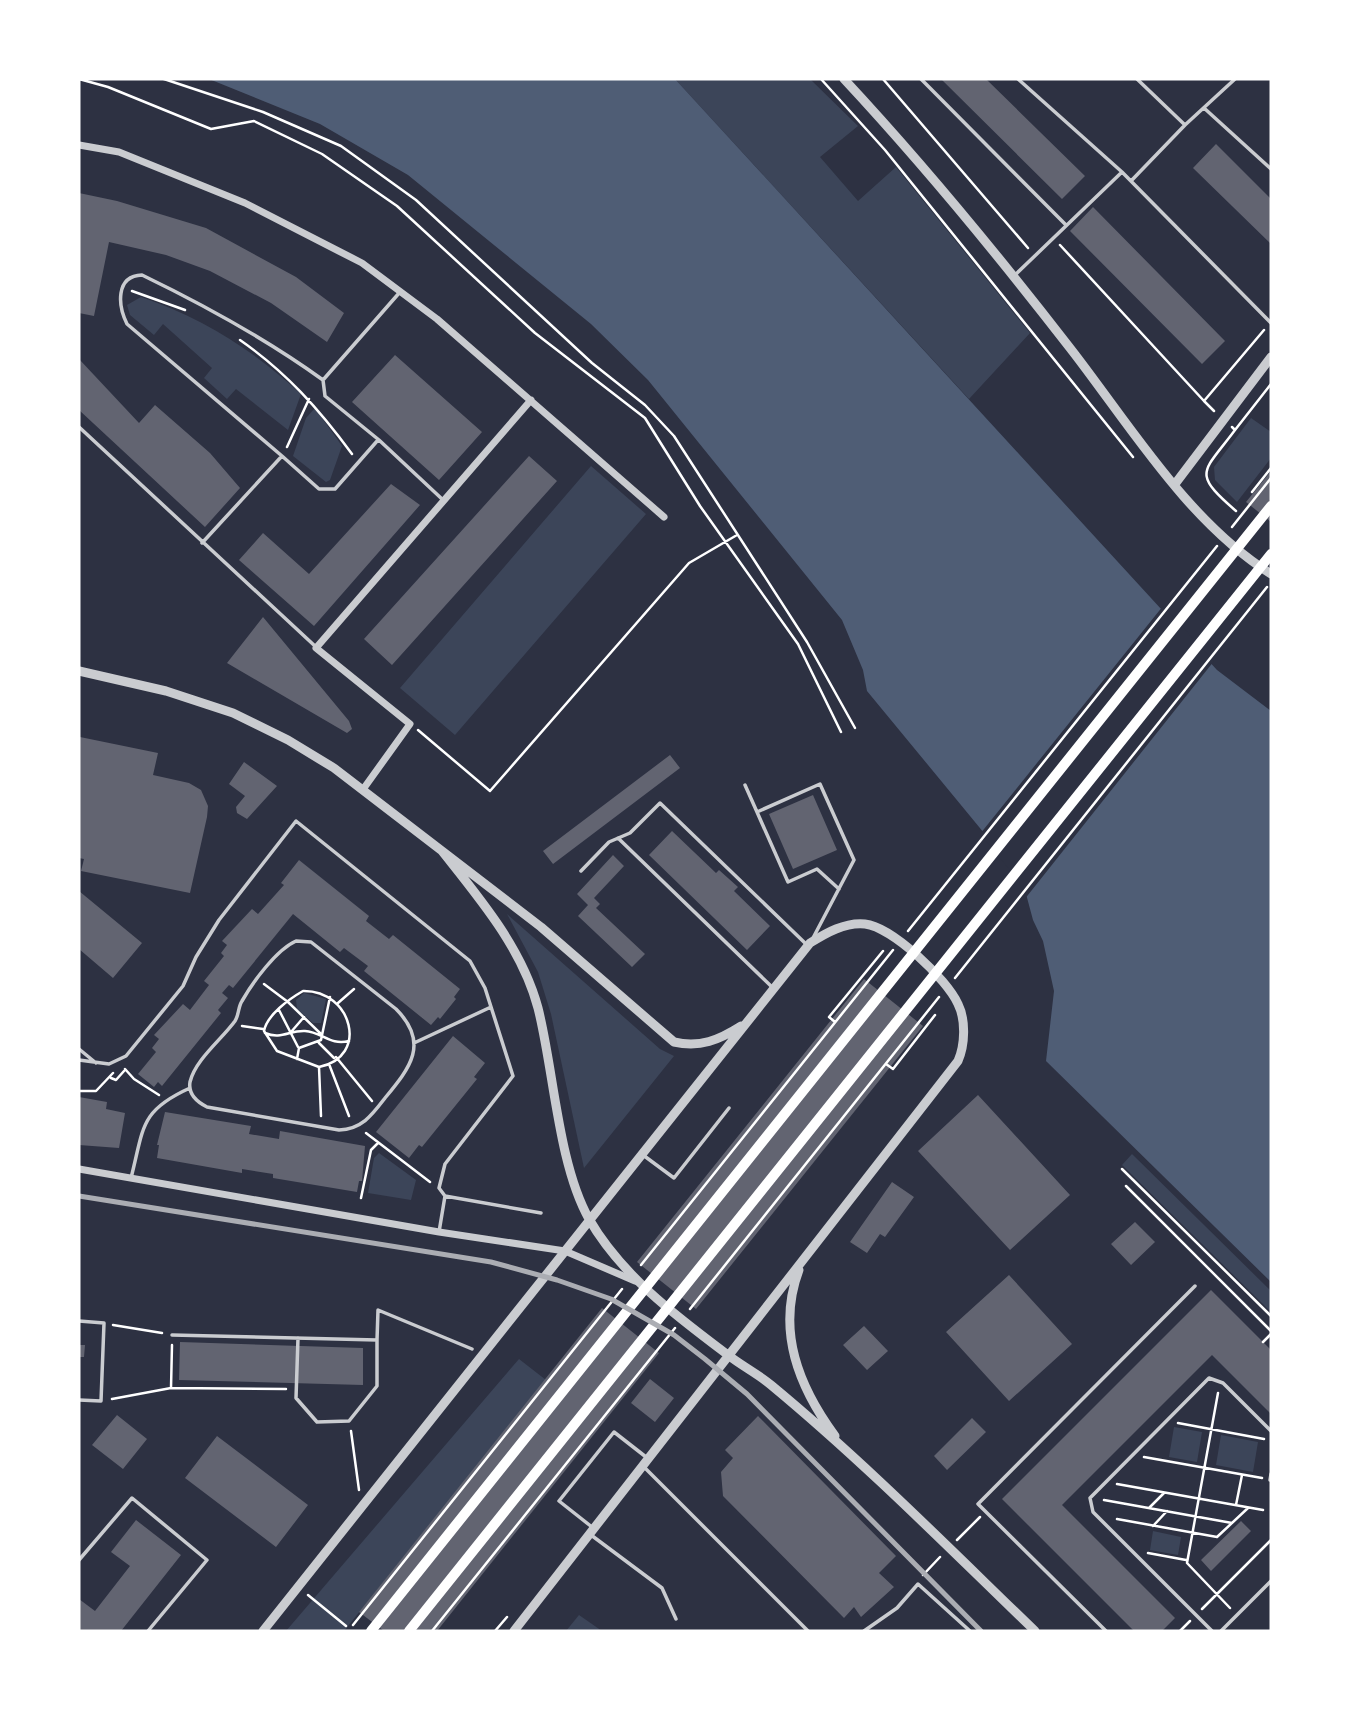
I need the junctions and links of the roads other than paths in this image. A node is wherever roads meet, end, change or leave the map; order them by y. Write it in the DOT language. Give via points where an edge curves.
graph roads {
  1 [pos="844,79"];
  2 [pos="922,79"];
  3 [pos="1018,79"];
  4 [pos="1137,79"];
  5 [pos="1235,79"];
  6 [pos="1204,108"];
  7 [pos="1185,125"];
  8 [pos="79,145"];
  9 [pos="1271,169"];
  10 [pos="1122,172"];
  11 [pos="1131,181"];
  12 [pos="1066,225"];
  13 [pos="1014,276"];
  14 [pos="402,291"];
  15 [pos="1271,323"];
  16 [pos="1271,357"];
  17 [pos="323,380"];
  18 [pos="531,400"];
  19 [pos="79,427"];
  20 [pos="379,440"];
  21 [pos="282,456"];
  22 [pos="1175,484"];
  23 [pos="444,501"];
  24 [pos="1271,506"];
  25 [pos="664,517"];
  26 [pos="202,543"];
  27 [pos="1271,554"];
  28 [pos="1271,574"];
  29 [pos="316,648"];
  30 [pos="79,671"];
  31 [pos="745,785"];
  32 [pos="364,788"];
  33 [pos="757,812"];
  34 [pos="618,838"];
  35 [pos="442,851"];
  36 [pos="581,871"];
  37 [pos="839,889"];
  38 [pos="809,944"];
  39 [pos="774,989"];
  40 [pos="492,1007"];
  41 [pos="748,1021"];
  42 [pos="414,1043"];
  43 [pos="79,1049"];
  44 [pos="79,1060"];
  45 [pos="96,1063"];
  46 [pos="190,1088"];
  47 [pos="729,1108"];
  48 [pos="642,1154"];
  49 [pos="79,1169"];
  50 [pos="131,1178"];
  51 [pos="445,1196"];
  52 [pos="541,1213"];
  53 [pos="589,1219"];
  54 [pos="439,1232"];
  55 [pos="565,1251"];
  56 [pos="804,1259"];
  57 [pos="636,1281"];
  58 [pos="1195,1286"];
  59 [pos="79,1321"];
  60 [pos="172,1335"];
  61 [pos="298,1338"];
  62 [pos="377,1340"];
  63 [pos="472,1349"];
  64 [pos="728,1355"];
  65 [pos="79,1400"];
  66 [pos="1271,1431"];
  67 [pos="845,1450"];
  68 [pos="645,1462"];
  69 [pos="592,1531"];
  70 [pos="79,1560"];
  71 [pos="1271,1581"];
  72 [pos="676,1619"];
  73 [pos="148,1631"];
  74 [pos="262,1631"];
  75 [pos="370,1631"];
  76 [pos="409,1631"];
  77 [pos="514,1631"];
  78 [pos="808,1631"];
  79 [pos="864,1631"];
  80 [pos="970,1631"];
  81 [pos="1035,1631"];
  82 [pos="1107,1631"];
  83 [pos="1212,1631"];
  84 [pos="1221,1631"];
  1 -- 13 [label="street" via="912,152"];
  2 -- 12 [label="lane"];
  3 -- 10 [label="lane"];
  4 -- 7 [label="lane"];
  5 -- 6 [label="lane"];
  6 -- 7 [label="lane"];
  6 -- 9 [label="lane"];
  7 -- 11 [label="lane"];
  8 -- 14 [label="street" via="118,152 245,203 362,263"];
  10 -- 11 [label="lane"];
  10 -- 12 [label="lane"];
  11 -- 15 [label="lane"];
  12 -- 13 [label="lane"];
  13 -- 22 [label="street"];
  14 -- 17 [label="lane"];
  14 -- 18 [label="street"];
  16 -- 22 [label="street"];
  17 -- 20 [label="lane" via="326,396"];
  17 -- 21 [label="lane" via="267,339 142,275 133,275 122,290 121,312 127,324"];
  18 -- 23 [label="street"];
  18 -- 25 [label="street"];
  19 -- 26 [label="lane"];
  20 -- 21 [label="lane" via="335,489 326,491"];
  20 -- 23 [label="lane"];
  21 -- 26 [label="lane"];
  22 -- 28 [label="street" via="1231,542"];
  23 -- 29 [label="street"];
  24 -- 75 [label="main road"];
  26 -- 29 [label="lane"];
  27 -- 76 [label="main road"];
  29 -- 32 [label="street" via="410,724"];
  30 -- 32 [label="street" via="166,691 233,713 288,740"];
  31 -- 33 [label="lane"];
  32 -- 35 [label="street"];
  33 -- 37 [label="lane" via="788,882 817,869"];
  33 -- 37 [label="lane" via="820,784 854,860"];
  34 -- 36 [label="lane"];
  34 -- 38 [label="lane" via="630,833 660,803"];
  34 -- 39 [label="lane"];
  35 -- 41 [label="street" via="541,927 674,1042 693,1047 716,1040"];
  35 -- 53 [label="street" via="508,940 524,970 538,1007 576,1192"];
  37 -- 38 [label="lane"];
  38 -- 39 [label="street"];
  38 -- 56 [label="street" via="833,929 866,924 892,935 943,981 959,1005 964,1047 958,1062"];
  39 -- 41 [label="street"];
  40 -- 42 [label="lane"];
  40 -- 45 [label="lane" via="470,961 296,821 219,920 183,986 126,1056 113,1064"];
  40 -- 51 [label="lane" via="513,1076 445,1164 440,1184"];
  41 -- 48 [label="street"];
  42 -- 46 [label="lane" via="410,1068 368,1119 354,1128 321,1127 207,1107"];
  42 -- 46 [label="lane" via="402,1015 306,940 286,947 258,980 232,1025 198,1067"];
  43 -- 45 [label="lane"];
  44 -- 45 [label="lane"];
  46 -- 50 [label="lane" via="165,1100 148,1118"];
  47 -- 48 [label="lane" via="674,1178"];
  48 -- 53 [label="street"];
  49 -- 50 [label="street"];
  50 -- 54 [label="street"];
  51 -- 52 [label="lane"];
  51 -- 54 [label="lane"];
  53 -- 55 [label="street"];
  53 -- 57 [label="street"];
  54 -- 55 [label="street"];
  55 -- 57 [label="street"];
  55 -- 74 [label="street"];
  56 -- 64 [label="street"];
  56 -- 67 [label="street" via="790,1305 791,1351 814,1408"];
  57 -- 64 [label="street"];
  58 -- 82 [label="lane" via="978,1503"];
  59 -- 65 [label="lane" via="104,1323 101,1401"];
  60 -- 61 [label="lane"];
  61 -- 62 [label="lane"];
  61 -- 62 [label="lane" via="296,1398 317,1422 349,1421 377,1387"];
  62 -- 63 [label="lane" via="378,1310"];
  64 -- 67 [label="street"];
  64 -- 68 [label="street"];
  66 -- 83 [label="lane" via="1220,1381 1205,1381 1090,1497 1096,1516"];
  67 -- 81 [label="street"];
  68 -- 69 [label="street"];
  68 -- 69 [label="lane" via="614,1432 559,1501"];
  68 -- 78 [label="lane"];
  69 -- 72 [label="lane" via="662,1588"];
  69 -- 77 [label="street"];
  70 -- 73 [label="lane" via="132,1497 207,1560"];
  71 -- 84 [label="lane"];
  79 -- 80 [label="lane" via="897,1608 918,1584"];
}
